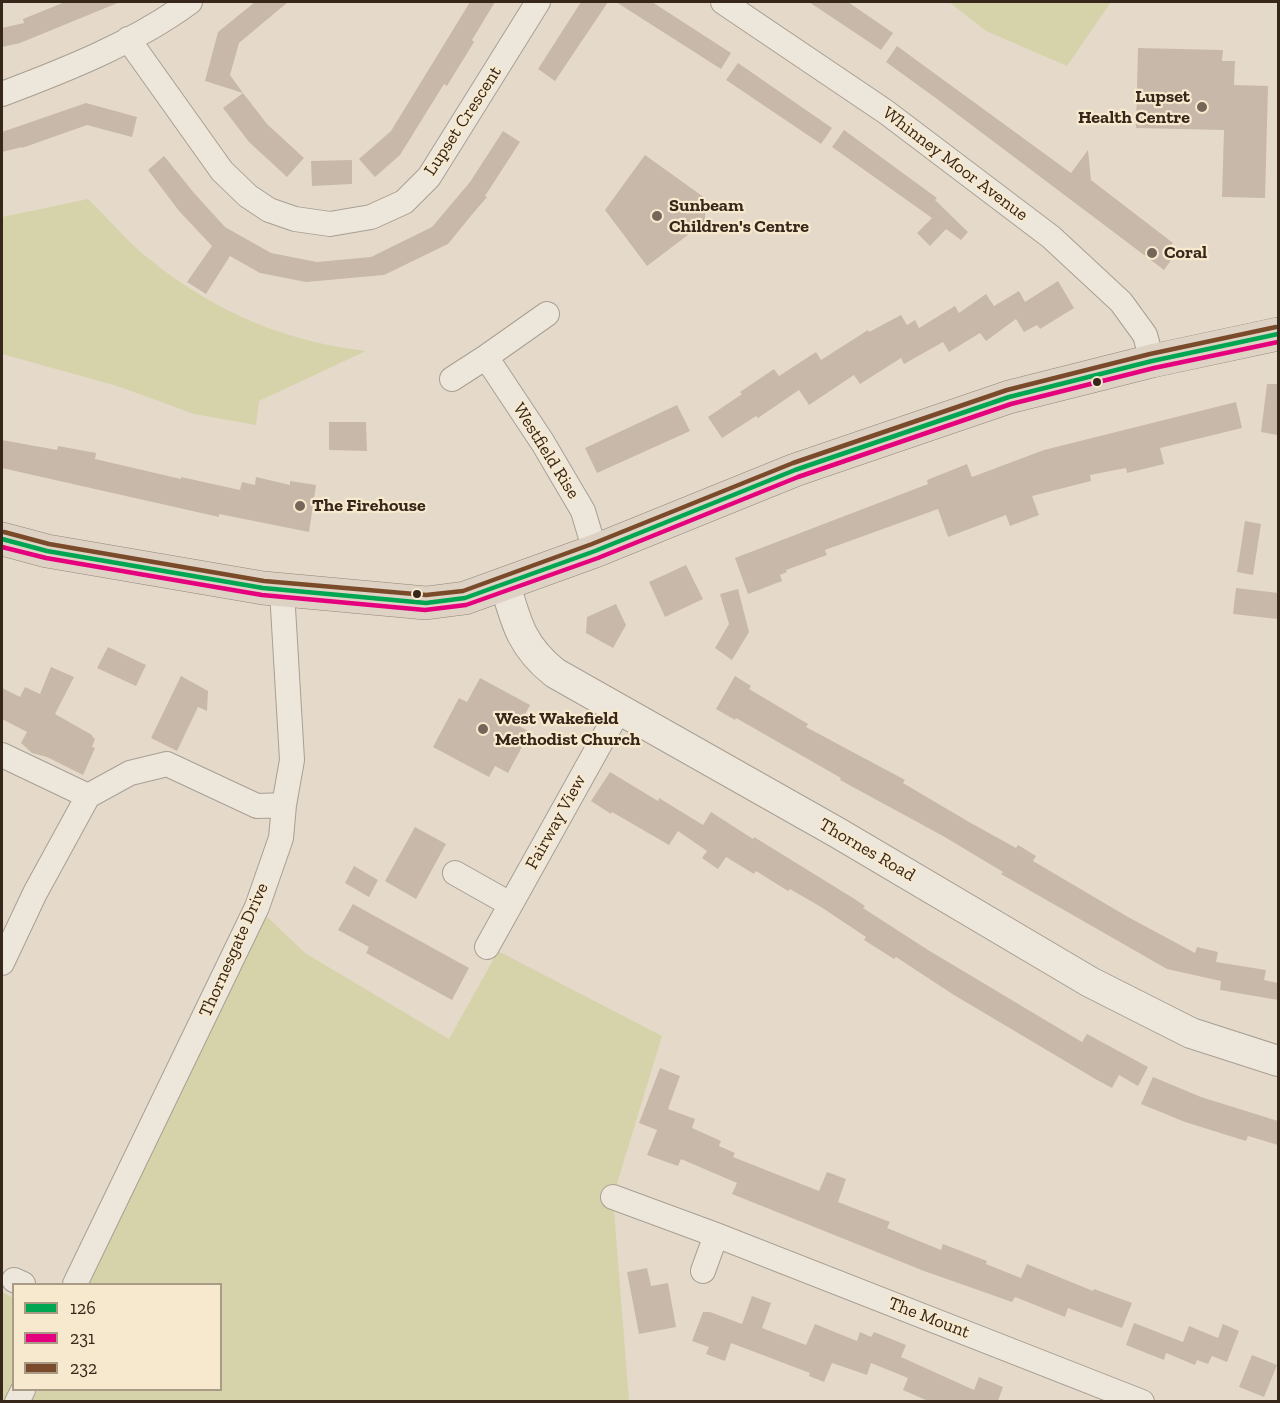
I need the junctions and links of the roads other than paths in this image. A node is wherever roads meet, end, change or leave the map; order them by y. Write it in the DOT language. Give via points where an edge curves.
graph roads {
  1 [pos="190,2"];
  2 [pos="538,2"];
  3 [pos="723,2"];
  4 [pos="128,39"];
  5 [pos="2,94"];
  6 [pos="547,314"];
  7 [pos="1278,334"];
  8 [pos="486,357"];
  9 [pos="1152,361"];
  10 [pos="452,379"];
  11 [pos="2,539"];
  12 [pos="596,551"];
  13 [pos="505,584"];
  14 [pos="282,591"];
  15 [pos="620,708"];
  16 [pos="2,755"];
  17 [pos="88,796"];
  18 [pos="284,805"];
  19 [pos="455,873"];
  20 [pos="510,904"];
  21 [pos="487,947"];
  22 [pos="2,963"];
  23 [pos="1278,1061"];
  24 [pos="613,1197"];
  25 [pos="716,1235"];
  26 [pos="703,1271"];
  27 [pos="75,1283"];
  28 [pos="1142,1401"];
  1 -- 4 [label="street"];
  2 -- 4 [label="street, Lupset Crescent" via="429,177 404,202 371,217 330,224 295,219 269,210 248,196 222,171"];
  3 -- 9 [label="street, Whinney Moor Avenue" via="886,112 1051,237 1121,302 1145,335"];
  4 -- 5 [label="street"];
  6 -- 8 [label="street"];
  7 -- 9 [label="highway"];
  8 -- 10 [label="street"];
  8 -- 12 [label="street, Westfield Rise" via="583,511"];
  9 -- 12 [label="highway" via="1009,397 806,466"];
  11 -- 14 [label="highway"];
  12 -- 13 [label="highway"];
  13 -- 14 [label="highway" via="465,598 426,603"];
  13 -- 15 [label="street, Thornes Road" via="516,621 538,659 555,673"];
  14 -- 18 [label="street, Thornesgate Drive" via="292,760"];
  15 -- 20 [label="street, Fairway View"];
  15 -- 23 [label="street, Thornes Road" via="1090,982 1191,1033"];
  16 -- 17 [label="street"];
  17 -- 18 [label="street" via="130,773 167,764 257,806"];
  17 -- 22 [label="street"];
  18 -- 27 [label="street, Thornesgate Drive" via="281,838 257,907"];
  19 -- 20 [label="street"];
  20 -- 21 [label="street, Fairway View"];
  24 -- 25 [label="street, The Mount"];
  25 -- 26 [label="street"];
  25 -- 28 [label="street, The Mount"];
}
